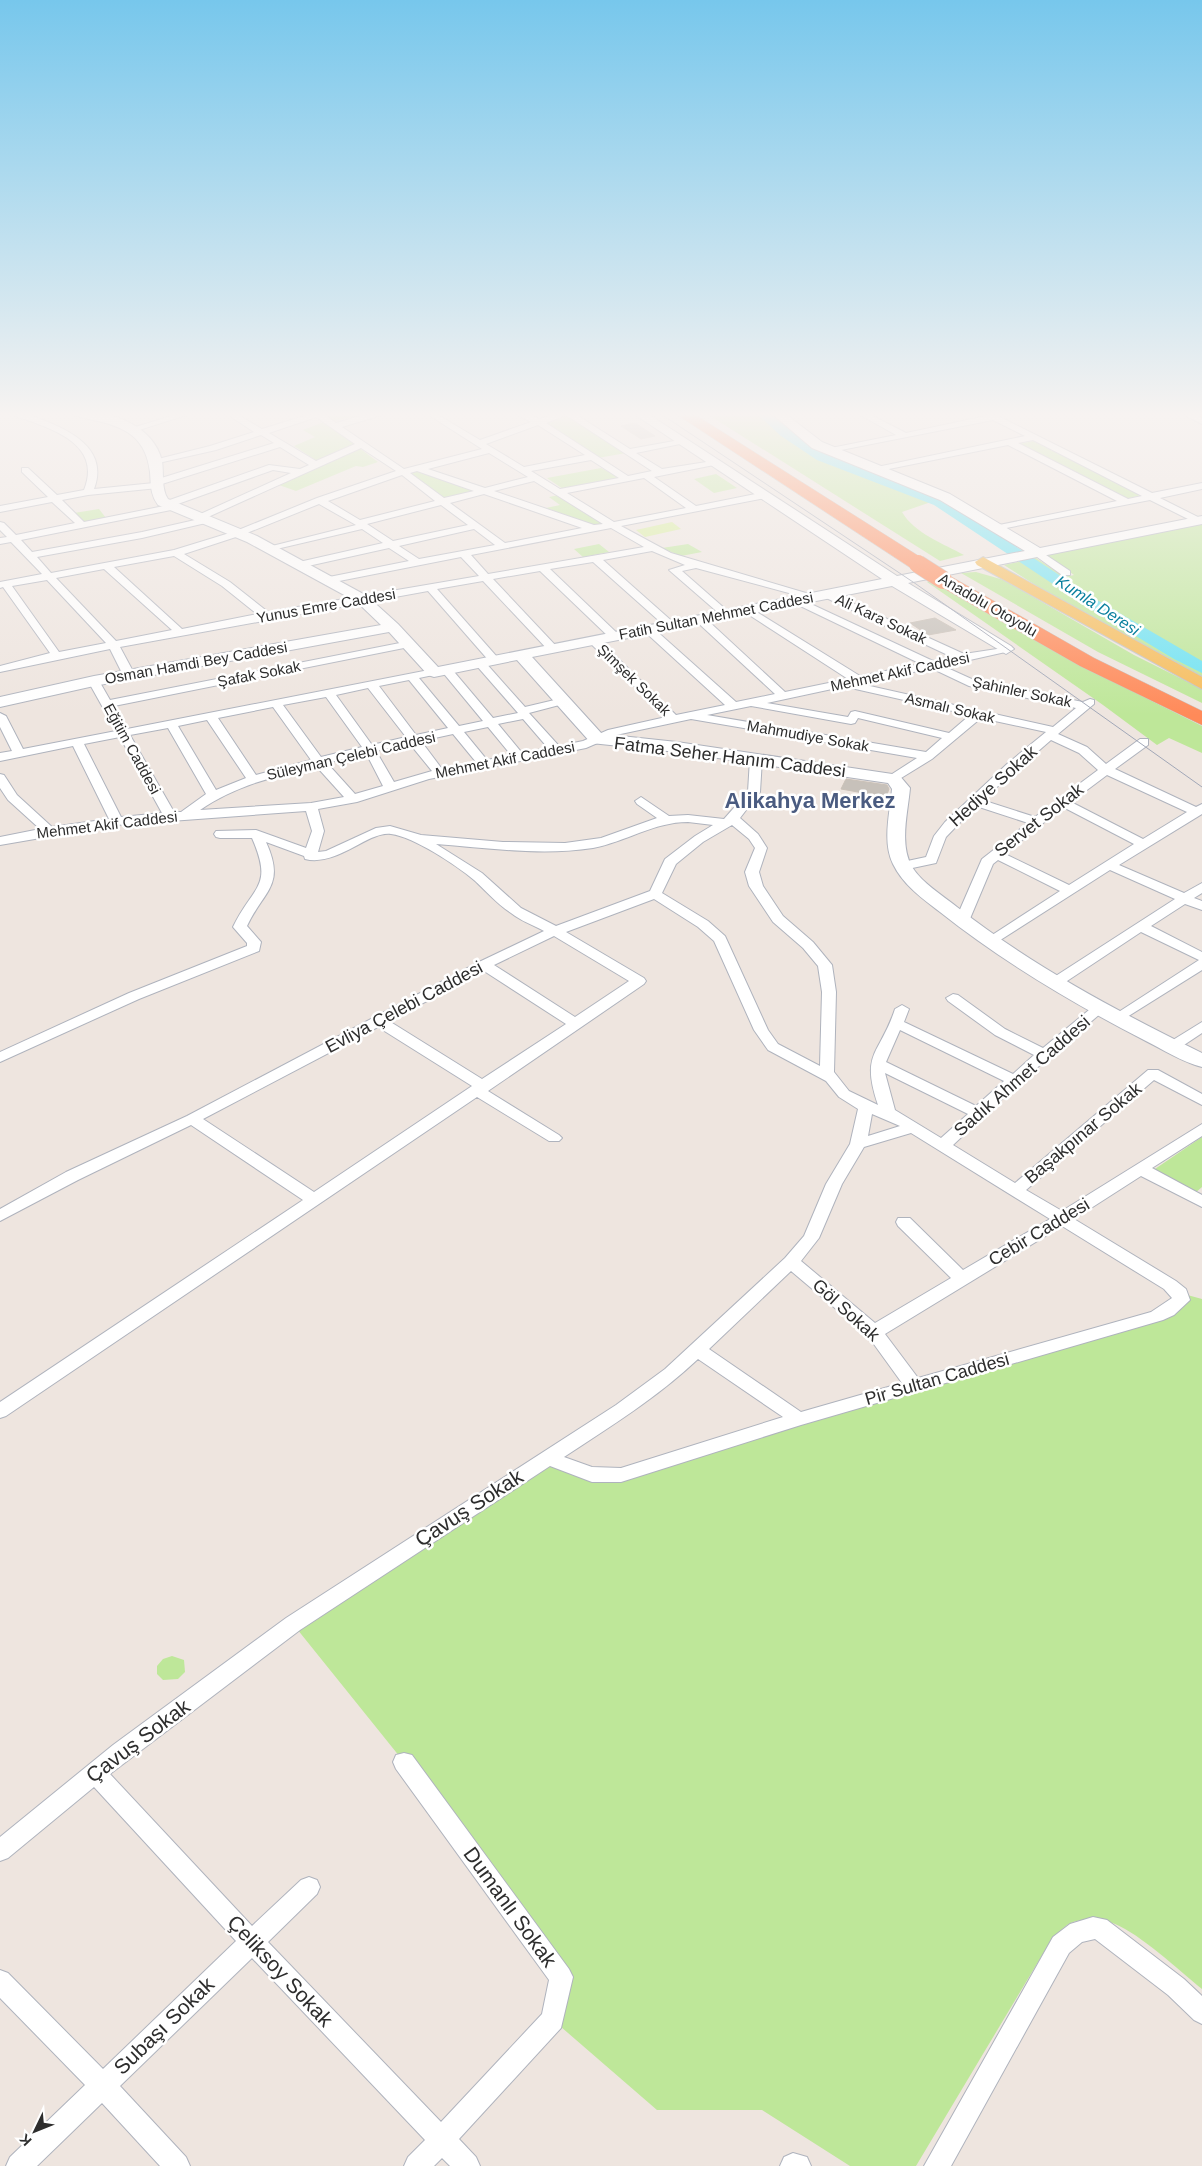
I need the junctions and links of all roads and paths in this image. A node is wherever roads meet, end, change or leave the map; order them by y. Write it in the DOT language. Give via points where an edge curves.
graph roads {
  1 [pos="69,513"];
  2 [pos="137,513"];
  3 [pos="188,513"];
  4 [pos="215,513"];
  5 [pos="288,513"];
  6 [pos="342,513"];
  7 [pos="404,513"];
  8 [pos="457,513"];
  9 [pos="548,513"];
  10 [pos="593,513"];
  11 [pos="675,513"];
  12 [pos="792,513"];
  13 [pos="844,513"];
  14 [pos="849,513"];
  15 [pos="974,513"];
  16 [pos="1072,513"];
  17 [pos="1187,513"];
  18 [pos="203,519"];
  19 [pos="1201,520"];
  20 [pos="0,525"];
  21 [pos="82,525"];
  22 [pos="362,525"];
  23 [pos="474,526"];
  24 [pos="614,526"];
  25 [pos="999,528"];
  26 [pos="596,529"];
  27 [pos="239,533"];
  28 [pos="13,538"];
  29 [pos="0,541"];
  30 [pos="391,544"];
  31 [pos="504,547"];
  32 [pos="653,548"];
  33 [pos="272,549"];
  34 [pos="176,553"];
  35 [pos="1033,553"];
  36 [pos="464,554"];
  37 [pos="30,556"];
  38 [pos="595,558"];
  39 [pos="990,561"];
  40 [pos="923,562"];
  41 [pos="418,563"];
  42 [pos="299,565"];
  43 [pos="695,565"];
  44 [pos="106,566"];
  45 [pos="542,567"];
  46 [pos="1066,573"];
  47 [pos="48,576"];
  48 [pos="488,577"];
  49 [pos="949,578"];
  50 [pos="329,580"];
  51 [pos="893,580"];
  52 [pos="3,584"];
  53 [pos="430,588"];
  54 [pos="811,597"];
  55 [pos="362,599"];
  56 [pos="747,609"];
  57 [pos="726,614"];
  58 [pos="266,616"];
  59 [pos="700,619"];
  60 [pos="670,625"];
  61 [pos="394,627"];
  62 [pos="648,629"];
  63 [pos="180,632"];
  64 [pos="614,636"];
  65 [pos="593,640"];
  66 [pos="410,644"];
  67 [pos="114,645"];
  68 [pos="553,649"];
  69 [pos="1006,649"];
  70 [pos="521,655"];
  71 [pos="57,656"];
  72 [pos="963,658"];
  73 [pos="487,661"];
  74 [pos="932,665"];
  75 [pos="0,669"];
  76 [pos="440,670"];
  77 [pos="129,675"];
  78 [pos="412,676"];
  79 [pos="94,681"];
  80 [pos="859,681"];
  81 [pos="371,684"];
  82 [pos="845,684"];
  83 [pos="1202,684"];
  84 [pos="328,693"];
  85 [pos="783,696"];
  86 [pos="563,701"];
  87 [pos="0,702"];
  88 [pos="276,703"];
  89 [pos="747,703"];
  90 [pos="108,704"];
  91 [pos="1088,704"];
  92 [pos="733,706"];
  93 [pos="1202,710"];
  94 [pos="523,713"];
  95 [pos="978,714"];
  96 [pos="210,715"];
  97 [pos="0,716"];
  98 [pos="687,716"];
  99 [pos="674,719"];
  100 [pos="1202,719"];
  101 [pos="491,722"];
  102 [pos="171,723"];
  103 [pos="457,731"];
  104 [pos="123,732"];
  105 [pos="1053,733"];
  106 [pos="953,737"];
  107 [pos="414,739"];
  108 [pos="597,739"];
  109 [pos="77,742"];
  110 [pos="1144,742"];
  111 [pos="369,749"];
  112 [pos="555,749"];
  113 [pos="19,753"];
  114 [pos="928,756"];
  115 [pos="0,757"];
  116 [pos="519,757"];
  117 [pos="756,759"];
  118 [pos="318,762"];
  119 [pos="484,764"];
  120 [pos="1105,769"];
  121 [pos="439,773"];
  122 [pos="0,778"];
  123 [pos="253,779"];
  124 [pos="893,779"];
  125 [pos="390,787"];
  126 [pos="213,794"];
  127 [pos="353,800"];
  128 [pos="641,801"];
  129 [pos="975,802"];
  130 [pos="1062,802"];
  131 [pos="311,807"];
  132 [pos="1199,810"];
  133 [pos="184,815"];
  134 [pos="170,816"];
  135 [pos="667,820"];
  136 [pos="116,821"];
  137 [pos="729,821"];
  138 [pos="1038,822"];
  139 [pos="48,830"];
  140 [pos="220,834"];
  141 [pos="256,834"];
  142 [pos="420,839"];
  143 [pos="0,842"];
  144 [pos="1143,844"];
  145 [pos="996,854"];
  146 [pos="310,856"];
  147 [pos="1109,865"];
  148 [pos="903,866"];
  149 [pos="1202,886"];
  150 [pos="1069,890"];
  151 [pos="655,894"];
  152 [pos="1185,898"];
  153 [pos="1202,906"];
  154 [pos="962,920"];
  155 [pos="1142,927"];
  156 [pos="554,931"];
  157 [pos="991,942"];
  158 [pos="1202,957"];
  159 [pos="1202,964"];
  160 [pos="484,965"];
  161 [pos="1056,982"];
  162 [pos="953,998"];
  163 [pos="1100,1008"];
  164 [pos="902,1009"];
  165 [pos="1119,1018"];
  166 [pos="379,1021"];
  167 [pos="576,1024"];
  168 [pos="898,1024"];
  169 [pos="1202,1026"];
  170 [pos="1173,1046"];
  171 [pos="1043,1054"];
  172 [pos="0,1058"];
  173 [pos="1202,1061"];
  174 [pos="878,1064"];
  175 [pos="830,1077"];
  176 [pos="1014,1080"];
  177 [pos="481,1089"];
  178 [pos="1202,1100"];
  179 [pos="866,1107"];
  180 [pos="976,1112"];
  181 [pos="888,1113"];
  182 [pos="192,1118"];
  183 [pos="914,1127"];
  184 [pos="1202,1130"];
  185 [pos="554,1138"];
  186 [pos="858,1144"];
  187 [pos="943,1145"];
  188 [pos="1141,1169"];
  189 [pos="1016,1190"];
  190 [pos="313,1199"];
  191 [pos="1202,1202"];
  192 [pos="0,1216"];
  193 [pos="1060,1220"];
  194 [pos="904,1222"];
  195 [pos="791,1262"];
  196 [pos="962,1279"];
  197 [pos="874,1332"];
  198 [pos="698,1350"];
  199 [pos="914,1386"];
  200 [pos="0,1411"];
  201 [pos="799,1419"];
  202 [pos="549,1457"];
  203 [pos="404,1762"];
  204 [pos="95,1772"];
  205 [pos="0,1851"];
  206 [pos="310,1887"];
  207 [pos="252,1942"];
  208 [pos="0,1981"];
  209 [pos="1202,2012"];
  210 [pos="103,2086"];
  211 [pos="440,2140"];
  212 [pos="19,2166"];
  213 [pos="177,2166"];
  214 [pos="417,2166"];
  215 [pos="467,2166"];
  216 [pos="793,2166"];
  217 [pos="798,2166"];
  218 [pos="938,2166"];
  1 -- 21 [label="street"];
  2 -- 21 [label="street"];
  3 -- 18 [label="street"];
  4 -- 18 [label="street"];
  5 -- 27 [label="street"];
  6 -- 22 [label="street"];
  7 -- 22 [label="street"];
  8 -- 23 [label="street"];
  9 -- 26 [label="street"];
  10 -- 24 [label="street"];
  11 -- 24 [label="street"];
  12 -- 51 [label="street"];
  13 -- 40 [label="highway, Anadolu Otoyolu"];
  14 -- 40 [label="highway, Anadolu Otoyolu"];
  15 -- 25 [label="street"];
  16 -- 25 [label="street"];
  17 -- 19 [label="street"];
  18 -- 27 [label="street"];
  18 -- 37 [label="street" via="151,534"];
  19 -- 35 [label="street, Fatih Sultan Mehmet Caddesi"];
  20 -- 28 [label="street"];
  21 -- 28 [label="street"];
  22 -- 30 [label="street"];
  22 -- 33 [label="street"];
  23 -- 30 [label="street"];
  23 -- 31 [label="street"];
  24 -- 26 [label="street"];
  24 -- 32 [label="street"];
  25 -- 35 [label="street"];
  26 -- 31 [label="street"];
  27 -- 33 [label="street"];
  27 -- 34 [label="street"];
  28 -- 29 [label="street"];
  28 -- 37 [label="street"];
  30 -- 41 [label="street"];
  30 -- 42 [label="street"];
  31 -- 36 [label="street"];
  32 -- 38 [label="street, Yunus Emre Caddesi"];
  32 -- 43 [label="street"];
  33 -- 42 [label="street"];
  34 -- 44 [label="street"];
  34 -- 58 [label="street" via="226,584"];
  35 -- 39 [label="street, Fatih Sultan Mehmet Caddesi"];
  35 -- 46 [label="street"];
  36 -- 41 [label="street"];
  36 -- 48 [label="street"];
  37 -- 47 [label="street"];
  38 -- 45 [label="street, Yunus Emre Caddesi"];
  38 -- 60 [label="street"];
  39 -- 51 [label="street, Fatih Sultan Mehmet Caddesi"];
  39 -- 83 [label="main road" via="1162,664"];
  40 -- 49 [label="highway, Anadolu Otoyolu, bridge"];
  41 -- 50 [label="street"];
  42 -- 50 [label="street"];
  43 -- 54 [label="street"];
  43 -- 57 [label="street" via="674,570"];
  44 -- 47 [label="street"];
  44 -- 63 [label="street"];
  45 -- 48 [label="street, Yunus Emre Caddesi"];
  45 -- 64 [label="street"];
  47 -- 52 [label="street"];
  47 -- 67 [label="street"];
  48 -- 53 [label="street, Yunus Emre Caddesi"];
  48 -- 68 [label="street"];
  49 -- 93 [label="highway, Anadolu Otoyolu"];
  49 -- 100 [label="highway, Anadolu Otoyolu" via="1087,662"];
  50 -- 55 [label="street"];
  51 -- 54 [label="street, Fatih Sultan Mehmet Caddesi"];
  51 -- 69 [label="street"];
  52 -- 71 [label="street"];
  53 -- 55 [label="street, Yunus Emre Caddesi"];
  53 -- 73 [label="street"];
  54 -- 56 [label="street, Fatih Sultan Mehmet Caddesi"];
  54 -- 72 [label="street, Ali Kara Sokak"];
  54 -- 74 [label="street, Şahinler Sokak"];
  55 -- 58 [label="street, Yunus Emre Caddesi"];
  55 -- 61 [label="street"];
  56 -- 57 [label="street, Fatih Sultan Mehmet Caddesi"];
  56 -- 80 [label="street"];
  57 -- 59 [label="street, Fatih Sultan Mehmet Caddesi"];
  58 -- 63 [label="street, Yunus Emre Caddesi"];
  59 -- 60 [label="street, Fatih Sultan Mehmet Caddesi"];
  59 -- 85 [label="street"];
  60 -- 62 [label="street, Fatih Sultan Mehmet Caddesi"];
  61 -- 66 [label="street"];
  61 -- 77 [label="street, Osman Hamdi Bey Caddesi"];
  62 -- 64 [label="street, Fatih Sultan Mehmet Caddesi"];
  62 -- 92 [label="street"];
  63 -- 67 [label="street, Yunus Emre Caddesi"];
  64 -- 65 [label="street, Fatih Sultan Mehmet Caddesi"];
  65 -- 68 [label="street, Fatih Sultan Mehmet Caddesi"];
  65 -- 99 [label="street, Şimşek Sokak"];
  66 -- 76 [label="street"];
  66 -- 90 [label="street, Şafak Sokak"];
  67 -- 71 [label="street, Yunus Emre Caddesi"];
  67 -- 77 [label="street"];
  68 -- 70 [label="street, Fatih Sultan Mehmet Caddesi"];
  69 -- 72 [label="street, Mehmet Akif Caddesi"];
  70 -- 73 [label="street, Fatih Sultan Mehmet Caddesi"];
  70 -- 86 [label="street"];
  71 -- 75 [label="street, Yunus Emre Caddesi"];
  72 -- 74 [label="street, Mehmet Akif Caddesi"];
  73 -- 76 [label="street, Fatih Sultan Mehmet Caddesi"];
  73 -- 94 [label="street"];
  74 -- 80 [label="street, Mehmet Akif Caddesi"];
  74 -- 91 [label="street, Şahinler Sokak" via="973,684"];
  76 -- 78 [label="street"];
  76 -- 101 [label="street"];
  77 -- 79 [label="street, Osman Hamdi Bey Caddesi"];
  78 -- 81 [label="street"];
  78 -- 103 [label="street"];
  79 -- 87 [label="street, Osman Hamdi Bey Caddesi"];
  79 -- 90 [label="street, Eğitim Caddesi"];
  80 -- 82 [label="street, Mehmet Akif Caddesi"];
  81 -- 84 [label="street"];
  81 -- 107 [label="street"];
  82 -- 85 [label="street, Mehmet Akif Caddesi"];
  82 -- 95 [label="street, Asmalı Sokak"];
  84 -- 88 [label="street"];
  84 -- 111 [label="street"];
  85 -- 89 [label="street, Mehmet Akif Caddesi"];
  86 -- 94 [label="street, Süleyman Çelebi Caddesi"];
  86 -- 108 [label="street"];
  88 -- 96 [label="street"];
  88 -- 118 [label="street"];
  89 -- 92 [label="street, Mehmet Akif Caddesi"];
  89 -- 106 [label="street" via="852,721 855,714"];
  90 -- 104 [label="street, Eğitim Caddesi"];
  91 -- 105 [label="street, Hediye Sokak"];
  92 -- 98 [label="street, Mehmet Akif Caddesi"];
  94 -- 101 [label="street, Süleyman Çelebi Caddesi"];
  94 -- 112 [label="street"];
  95 -- 105 [label="street, Asmalı Sokak"];
  95 -- 106 [label="street"];
  96 -- 102 [label="street"];
  96 -- 123 [label="street"];
  97 -- 113 [label="street"];
  98 -- 99 [label="street, Mehmet Akif Caddesi"];
  98 -- 114 [label="street, Mahmudiye Sokak"];
  99 -- 108 [label="street, Mehmet Akif Caddesi" via="612,732"];
  101 -- 103 [label="street, Süleyman Çelebi Caddesi"];
  101 -- 116 [label="street"];
  102 -- 104 [label="street"];
  102 -- 126 [label="street"];
  103 -- 107 [label="street, Süleyman Çelebi Caddesi"];
  103 -- 119 [label="street"];
  104 -- 109 [label="street"];
  104 -- 134 [label="street, Eğitim Caddesi"];
  105 -- 120 [label="street, Asmalı Sokak" via="1083,750"];
  105 -- 129 [label="street, Hediye Sokak"];
  106 -- 114 [label="street"];
  107 -- 111 [label="street, Süleyman Çelebi Caddesi"];
  107 -- 121 [label="street"];
  108 -- 112 [label="street, Mehmet Akif Caddesi"];
  108 -- 117 [label="street, Fatma Seher Hanım Caddesi"];
  109 -- 113 [label="street"];
  109 -- 136 [label="street"];
  110 -- 120 [label="street, Servet Sokak"];
  111 -- 118 [label="street, Süleyman Çelebi Caddesi"];
  111 -- 125 [label="street"];
  112 -- 116 [label="street, Mehmet Akif Caddesi"];
  113 -- 115 [label="street"];
  114 -- 124 [label="street"];
  116 -- 119 [label="street, Mehmet Akif Caddesi"];
  117 -- 124 [label="street, Fatma Seher Hanım Caddesi"];
  117 -- 137 [label="street" via="754,792"];
  118 -- 123 [label="street, Süleyman Çelebi Caddesi"];
  118 -- 127 [label="street"];
  119 -- 121 [label="street, Mehmet Akif Caddesi"];
  120 -- 130 [label="street, Servet Sokak"];
  120 -- 132 [label="street, Asmalı Sokak"];
  121 -- 125 [label="street, Mehmet Akif Caddesi"];
  122 -- 139 [label="street" via="12,796"];
  123 -- 126 [label="street, Süleyman Çelebi Caddesi"];
  124 -- 148 [label="street" via="901,788 898,831"];
  125 -- 127 [label="street, Mehmet Akif Caddesi"];
  126 -- 133 [label="street, Süleyman Çelebi Caddesi"];
  127 -- 131 [label="street, Mehmet Akif Caddesi"];
  128 -- 135 [label="street"];
  129 -- 138 [label="street"];
  129 -- 148 [label="street, Hediye Sokak" via="943,831 931,860"];
  130 -- 138 [label="street, Servet Sokak"];
  130 -- 144 [label="street"];
  131 -- 133 [label="street, Mehmet Akif Caddesi"];
  131 -- 146 [label="street" via="318,831"];
  132 -- 144 [label="street"];
  133 -- 134 [label="street, Mehmet Akif Caddesi"];
  134 -- 136 [label="street, Mehmet Akif Caddesi"];
  135 -- 137 [label="street"];
  135 -- 142 [label="street" via="587,845 542,848"];
  136 -- 139 [label="street, Mehmet Akif Caddesi"];
  137 -- 151 [label="street" via="670,862"];
  137 -- 175 [label="street" via="754,837 761,848 752,872 756,886 778,919 825,965 829,992 827,1072"];
  138 -- 145 [label="street, Servet Sokak"];
  139 -- 143 [label="street, Mehmet Akif Caddesi"];
  140 -- 141 [label="street"];
  141 -- 146 [label="street"];
  141 -- 172 [label="street" via="270,870 266,888 240,927 254,942 254,948 134,996"];
  142 -- 146 [label="street" via="385,830 328,854"];
  142 -- 156 [label="street" via="477,876 516,911"];
  144 -- 147 [label="street"];
  145 -- 150 [label="street"];
  145 -- 154 [label="street, Servet Sokak" via="984,867"];
  147 -- 150 [label="street"];
  147 -- 152 [label="street"];
  148 -- 154 [label="street" via="916,882"];
  149 -- 152 [label="street"];
  150 -- 157 [label="street"];
  151 -- 156 [label="street, Evliya Çelebi Caddesi"];
  151 -- 175 [label="street" via="703,924 720,940 761,1030 773,1047"];
  152 -- 153 [label="street"];
  152 -- 155 [label="street"];
  154 -- 157 [label="street"];
  155 -- 158 [label="street"];
  155 -- 161 [label="street"];
  156 -- 160 [label="street, Evliya Çelebi Caddesi"];
  156 -- 167 [label="street" via="639,981"];
  157 -- 161 [label="street"];
  159 -- 165 [label="street"];
  160 -- 166 [label="street, Evliya Çelebi Caddesi"];
  160 -- 167 [label="street"];
  161 -- 163 [label="street"];
  162 -- 171 [label="street" via="990,1027"];
  163 -- 165 [label="street"];
  163 -- 171 [label="street, Sadık Ahmet Caddesi"];
  164 -- 168 [label="street"];
  165 -- 170 [label="street"];
  166 -- 177 [label="street"];
  166 -- 182 [label="street, Evliya Çelebi Caddesi"];
  167 -- 177 [label="street"];
  168 -- 174 [label="street"];
  168 -- 176 [label="street"];
  169 -- 170 [label="street"];
  170 -- 173 [label="street"];
  171 -- 176 [label="street, Sadık Ahmet Caddesi"];
  174 -- 180 [label="street"];
  174 -- 181 [label="street" via="878,1078"];
  175 -- 179 [label="street" via="849,1098"];
  176 -- 180 [label="street, Sadık Ahmet Caddesi"];
  177 -- 185 [label="street"];
  177 -- 190 [label="street"];
  178 -- 189 [label="street, Başakpınar Sokak" via="1153,1073"];
  179 -- 181 [label="street"];
  179 -- 186 [label="street, Çavuş Sokak"];
  180 -- 187 [label="street, Sadık Ahmet Caddesi"];
  181 -- 183 [label="street"];
  182 -- 190 [label="street"];
  182 -- 192 [label="street, Evliya Çelebi Caddesi" via="102,1161"];
  183 -- 186 [label="street"];
  183 -- 187 [label="street"];
  184 -- 188 [label="street, Cebir Caddesi"];
  186 -- 195 [label="street, Çavuş Sokak" via="834,1184 810,1238"];
  187 -- 189 [label="street"];
  188 -- 191 [label="street"];
  188 -- 193 [label="street, Cebir Caddesi"];
  189 -- 193 [label="street"];
  190 -- 200 [label="street"];
  193 -- 196 [label="street, Cebir Caddesi"];
  193 -- 199 [label="street, Pir Sultan Caddesi" via="1170,1285 1180,1293 1181,1300 1157,1316"];
  194 -- 196 [label="street"];
  195 -- 197 [label="street, Göl Sokak"];
  195 -- 198 [label="street, Çavuş Sokak"];
  196 -- 197 [label="street, Cebir Caddesi"];
  197 -- 199 [label="street, Göl Sokak"];
  198 -- 201 [label="street"];
  198 -- 202 [label="street, Çavuş Sokak" via="647,1393"];
  199 -- 201 [label="street, Pir Sultan Caddesi"];
  201 -- 202 [label="street, Pir Sultan Caddesi" via="620,1475 597,1477 584,1474"];
  202 -- 204 [label="street, Çavuş Sokak" via="293,1624"];
  203 -- 211 [label="street, Dumanlı Sokak" via="561,1977 552,2020"];
  204 -- 205 [label="street, Çavuş Sokak"];
  204 -- 207 [label="street, Çeliksoy Sokak"];
  206 -- 207 [label="street, Subaşı Sokak"];
  207 -- 210 [label="street, Subaşı Sokak"];
  207 -- 211 [label="street, Çeliksoy Sokak"];
  208 -- 210 [label="street"];
  209 -- 218 [label="street" via="1176,1987 1099,1928 1085,1928 1070,1934"];
  210 -- 212 [label="street, Subaşı Sokak"];
  210 -- 213 [label="street"];
  211 -- 214 [label="street, Dumanlı Sokak"];
  211 -- 215 [label="street, Çeliksoy Sokak"];
  216 -- 217 [label="street"];
}
